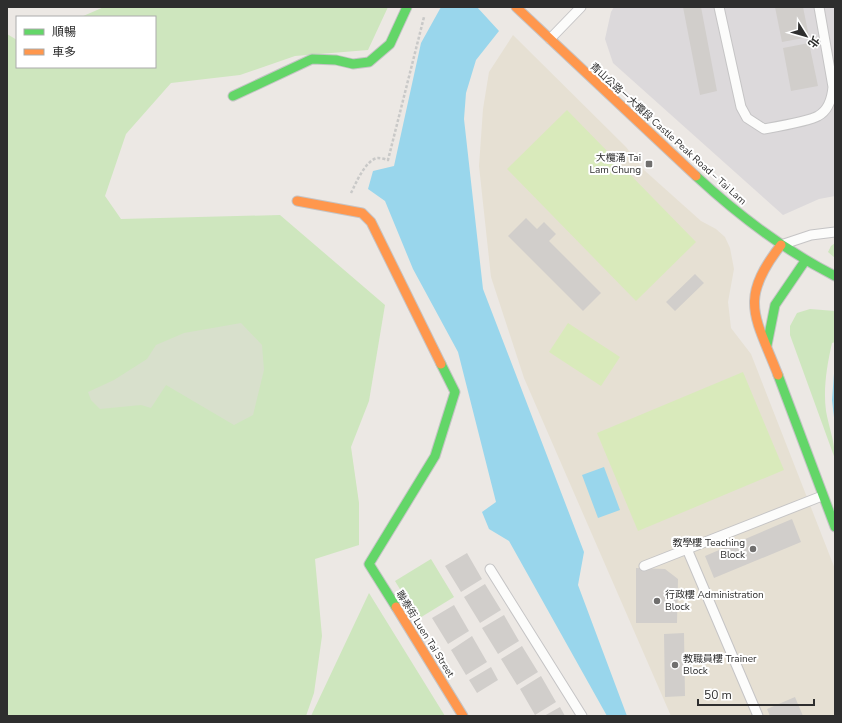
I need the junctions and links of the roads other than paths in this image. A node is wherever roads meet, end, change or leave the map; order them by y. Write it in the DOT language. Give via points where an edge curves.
graph roads {
  1 [pos="407,7"];
  2 [pos="516,7"];
  3 [pos="581,7"];
  4 [pos="719,7"];
  5 [pos="819,7"];
  6 [pos="550,39"];
  7 [pos="233,96"];
  8 [pos="297,201"];
  9 [pos="835,232"];
  10 [pos="781,245"];
  11 [pos="805,261"];
  12 [pos="835,276"];
  13 [pos="766,347"];
  14 [pos="822,496"];
  15 [pos="835,527"];
  16 [pos="687,549"];
  17 [pos="644,566"];
  18 [pos="490,569"];
  19 [pos="463,716"];
  20 [pos="582,716"];
  21 [pos="758,716"];
  1 -- 7 [label="street" via="390,44 369,62 353,64 312,59"];
  2 -- 6 [label="street, 青山公路－大欖段 Castle Peak Road – Tai Lam"];
  3 -- 6 [label="lane"];
  4 -- 5 [label="lane" via="741,107 747,118 764,129 818,116 832,99 833,87"];
  6 -- 10 [label="street, 青山公路－大欖段 Castle Peak Road – Tai Lam" via="719,198"];
  8 -- 19 [label="street, 聯泰街 Luen Tai Street" via="362,213 371,222 455,392 435,456 369,564"];
  9 -- 10 [label="lane" via="811,235"];
  10 -- 11 [label="street, 青山公路－大欖段 Castle Peak Road – Tai Lam"];
  10 -- 13 [label="street" via="758,278 753,301"];
  11 -- 12 [label="street, 青山公路－大欖段 Castle Peak Road – Tai Lam"];
  11 -- 13 [label="street" via="775,305"];
  13 -- 14 [label="street"];
  14 -- 15 [label="street"];
  14 -- 16 [label="lane"];
  16 -- 17 [label="lane"];
  16 -- 21 [label="lane"];
  18 -- 20 [label="lane"];
}
